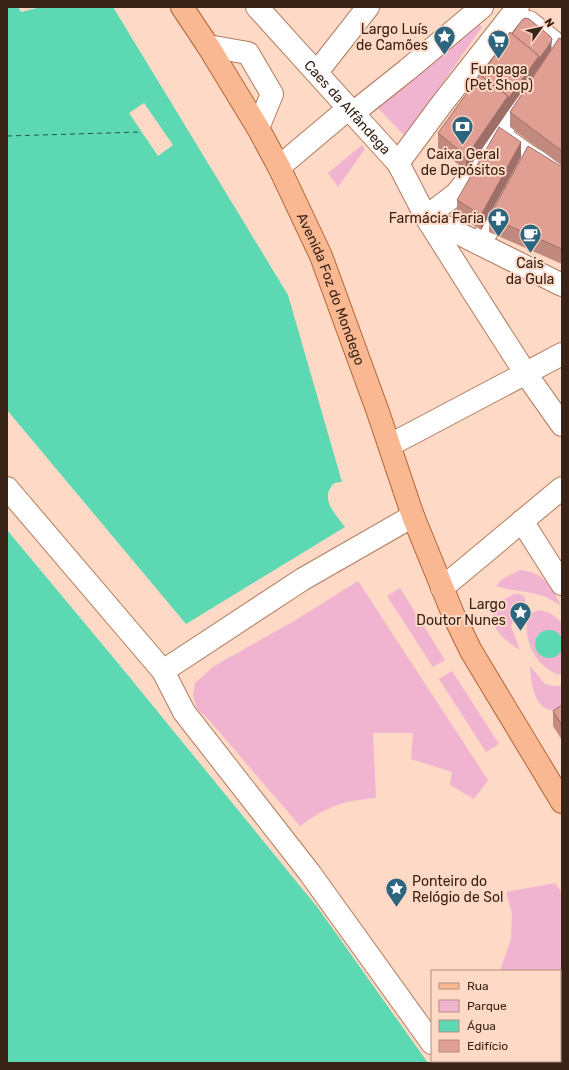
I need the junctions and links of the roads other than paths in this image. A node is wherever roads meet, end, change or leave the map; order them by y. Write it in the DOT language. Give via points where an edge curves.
graph roads {
  1 [pos="182,7"];
  2 [pos="257,7"];
  3 [pos="368,7"];
  4 [pos="482,7"];
  5 [pos="517,9"];
  6 [pos="208,46"];
  7 [pos="561,48"];
  8 [pos="317,72"];
  9 [pos="351,111"];
  10 [pos="258,128"];
  11 [pos="498,134"];
  12 [pos="527,155"];
  13 [pos="398,163"];
  14 [pos="279,167"];
  15 [pos="562,176"];
  16 [pos="426,217"];
  17 [pos="480,244"];
  18 [pos="562,285"];
  19 [pos="562,354"];
  20 [pos="526,374"];
  21 [pos="562,425"];
  22 [pos="390,445"];
  23 [pos="7,488"];
  24 [pos="562,488"];
  25 [pos="413,516"];
  26 [pos="522,521"];
  27 [pos="562,584"];
  28 [pos="442,588"];
  29 [pos="162,671"];
  30 [pos="562,802"];
  31 [pos="431,1042"];
  1 -- 6 [label="main road, Avenida Foz do Mondego"];
  2 -- 8 [label="street, Caes da Alfândega"];
  3 -- 8 [label="street"];
  4 -- 9 [label="street" via="407,70"];
  5 -- 7 [label="street"];
  5 -- 13 [label="street"];
  6 -- 10 [label="main road, Avenida Foz do Mondego"];
  6 -- 10 [label="street" via="248,53 272,94"];
  7 -- 11 [label="street"];
  8 -- 9 [label="street, Caes da Alfândega"];
  9 -- 13 [label="street, Caes da Alfândega"];
  9 -- 14 [label="street"];
  10 -- 14 [label="main road, Avenida Foz do Mondego"];
  11 -- 12 [label="street"];
  11 -- 16 [label="street" via="456,194"];
  12 -- 15 [label="street"];
  12 -- 17 [label="street"];
  13 -- 16 [label="street, Caes da Alfândega"];
  14 -- 22 [label="main road, Avenida Foz do Mondego" via="321,256"];
  16 -- 17 [label="street"];
  16 -- 20 [label="street, Caes da Alfândega"];
  17 -- 18 [label="street"];
  19 -- 20 [label="street"];
  20 -- 21 [label="street, Caes da Alfândega"];
  20 -- 22 [label="street"];
  22 -- 25 [label="main road, Avenida Foz do Mondego"];
  23 -- 29 [label="street"];
  24 -- 26 [label="street"];
  25 -- 28 [label="main road, Avenida Foz do Mondego"];
  25 -- 29 [label="street" via="303,579"];
  26 -- 27 [label="street"];
  26 -- 28 [label="street"];
  28 -- 30 [label="main road, Avenida Foz do Mondego" via="471,651"];
  29 -- 31 [label="street" via="184,712 309,872"];
}
